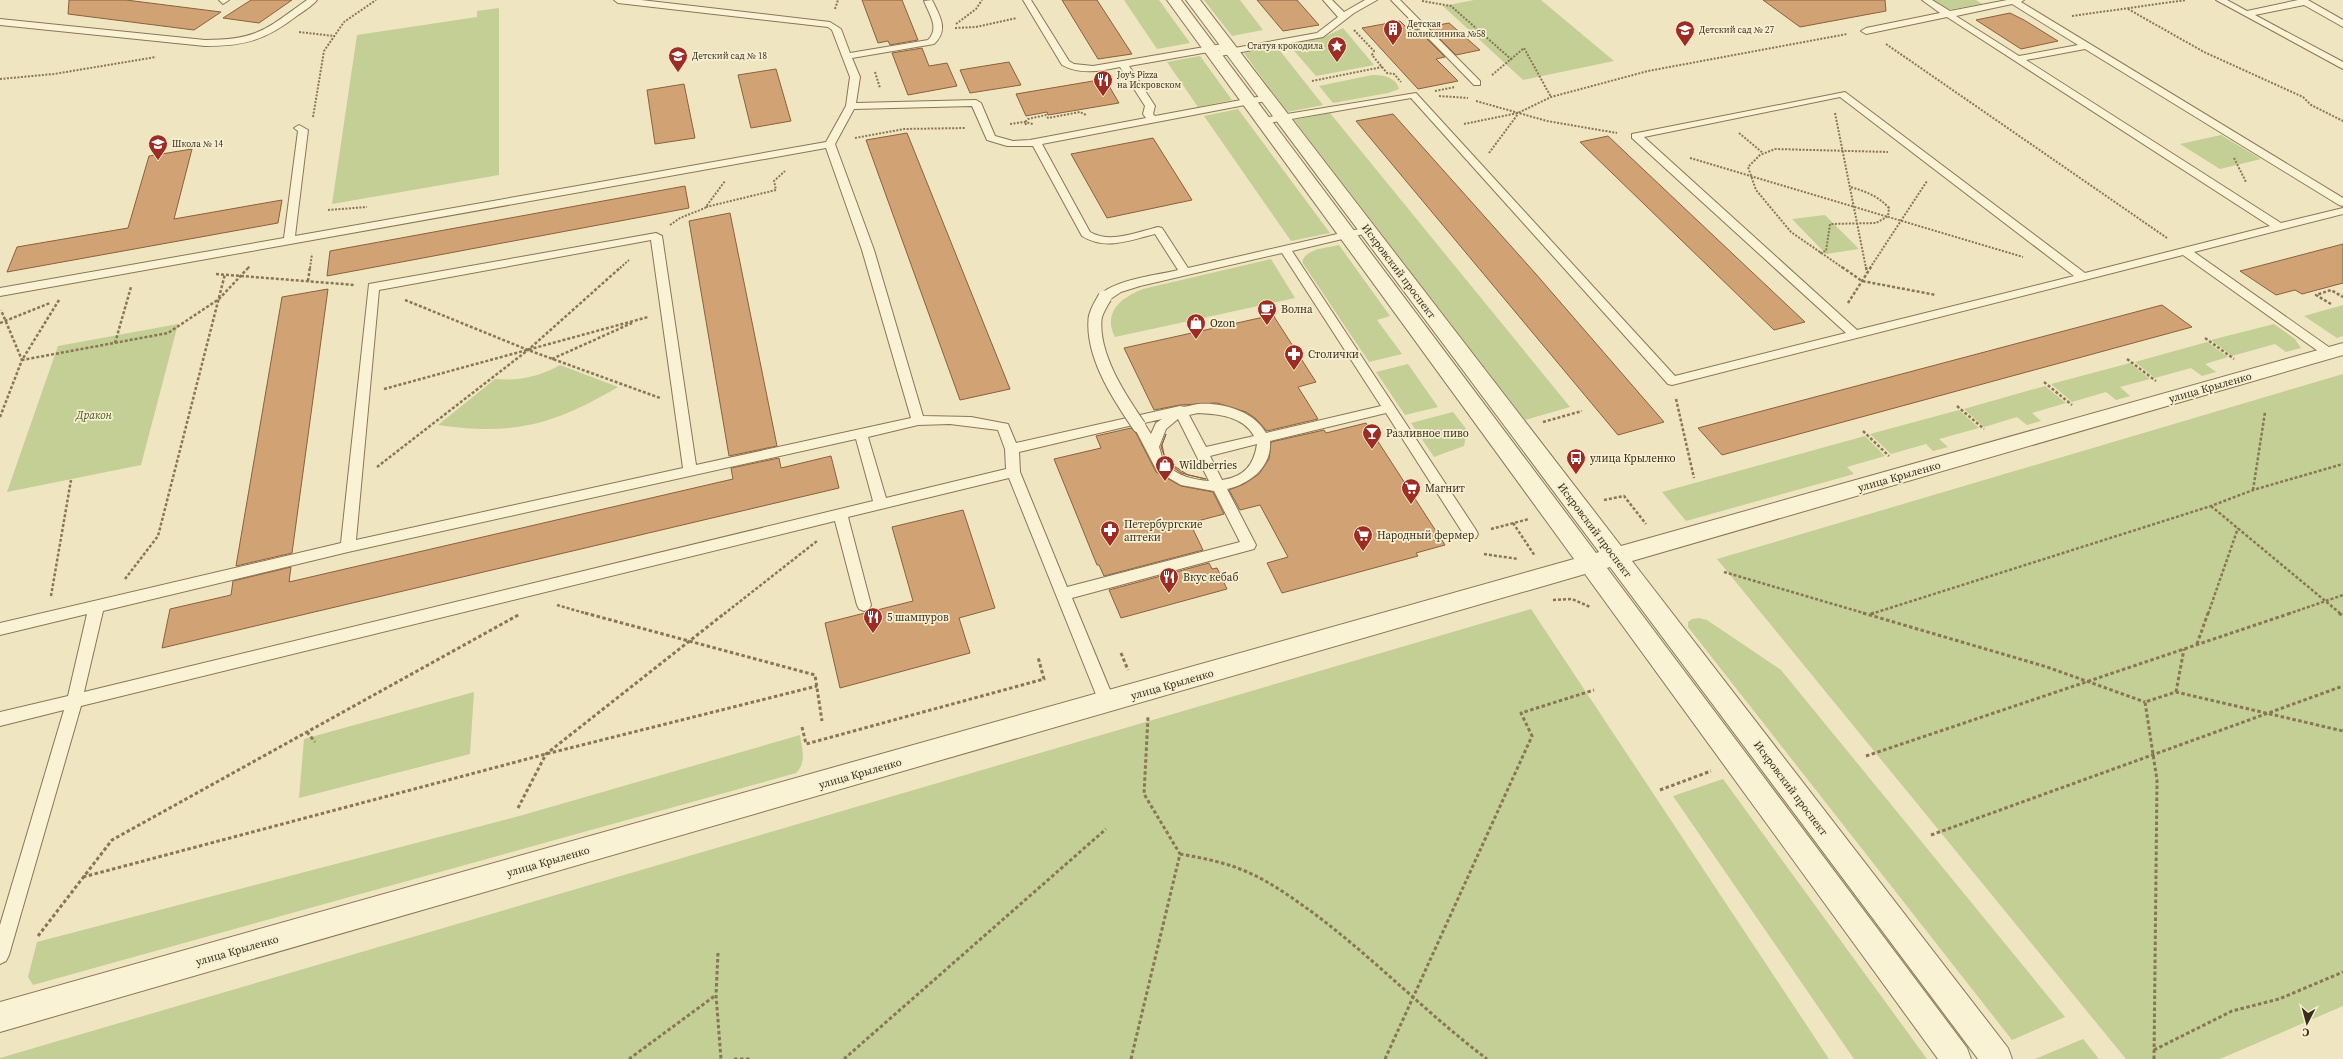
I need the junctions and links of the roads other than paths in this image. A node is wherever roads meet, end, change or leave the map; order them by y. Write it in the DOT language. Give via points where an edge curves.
graph roads {
  1 [pos="313,0"];
  2 [pos="618,0"];
  3 [pos="1027,0"];
  4 [pos="1174,0"];
  5 [pos="1193,0"];
  6 [pos="1327,0"];
  7 [pos="1374,0"];
  8 [pos="1395,0"];
  9 [pos="1926,0"];
  10 [pos="1983,0"];
  11 [pos="2220,0"];
  12 [pos="928,1"];
  13 [pos="2016,1"];
  14 [pos="2304,1"];
  15 [pos="1992,5"];
  16 [pos="1947,14"];
  17 [pos="2246,14"];
  18 [pos="1342,16"];
  19 [pos="0,22"];
  20 [pos="2343,24"];
  21 [pos="1866,31"];
  22 [pos="2086,46"];
  23 [pos="1221,50"];
  24 [pos="849,56"];
  25 [pos="2018,59"];
  26 [pos="1123,64"];
  27 [pos="2343,66"];
  28 [pos="1477,83"];
  29 [pos="1258,100"];
  30 [pos="850,106"];
  31 [pos="1273,119"];
  32 [pos="1152,120"];
  33 [pos="301,129"];
  34 [pos="1036,142"];
  35 [pos="830,144"];
  36 [pos="2343,203"];
  37 [pos="2343,211"];
  38 [pos="2279,227"];
  39 [pos="1358,233"];
  40 [pos="289,242"];
  41 [pos="1286,250"];
  42 [pos="2185,251"];
  43 [pos="1185,272"];
  44 [pos="2083,277"];
  45 [pos="0,292"];
  46 [pos="1855,335"];
  47 [pos="2336,351"];
  48 [pos="1389,408"];
  49 [pos="918,421"];
  50 [pos="862,434"];
  51 [pos="1152,447"];
  52 [pos="1012,449"];
  53 [pos="1202,453"];
  54 [pos="690,470"];
  55 [pos="1013,472"];
  56 [pos="881,504"];
  57 [pos="841,518"];
  58 [pos="1471,534"];
  59 [pos="348,547"];
  60 [pos="1616,557"];
  61 [pos="1591,564"];
  62 [pos="1064,594"];
  63 [pos="864,605"];
  64 [pos="101,606"];
  65 [pos="0,629"];
  66 [pos="74,702"];
  67 [pos="1107,702"];
  68 [pos="0,719"];
  69 [pos="0,955"];
  70 [pos="0,1017"];
  71 [pos="1956,1059"];
  72 [pos="1997,1059"];
  1 -- 19 [label="lane" via="263,34 226,42 205,43"];
  2 -- 24 [label="lane" via="830,24 836,29"];
  3 -- 26 [label="lane" via="1064,63 1082,69"];
  4 -- 23 [label="street, Искровский проспект"];
  5 -- 23 [label="street, Искровский проспект"];
  6 -- 18 [label="lane"];
  7 -- 18 [label="lane" via="1356,6"];
  8 -- 28 [label="lane"];
  9 -- 16 [label="lane"];
  10 -- 15 [label="lane"];
  11 -- 17 [label="lane"];
  12 -- 24 [label="lane" via="940,30 939,36 931,42"];
  13 -- 15 [label="lane"];
  13 -- 22 [label="lane"];
  14 -- 17 [label="lane"];
  14 -- 20 [label="lane"];
  15 -- 16 [label="lane"];
  16 -- 21 [label="lane"];
  16 -- 25 [label="lane"];
  17 -- 27 [label="lane"];
  18 -- 23 [label="lane" via="1320,35"];
  22 -- 25 [label="lane"];
  22 -- 36 [label="lane"];
  23 -- 26 [label="lane"];
  23 -- 29 [label="street, Искровский проспект"];
  24 -- 30 [label="lane" via="855,77"];
  25 -- 38 [label="lane"];
  26 -- 32 [label="lane" via="1150,106 1148,114"];
  29 -- 31 [label="street, Искровский проспект"];
  29 -- 32 [label="lane"];
  30 -- 34 [label="lane" via="976,103 991,138 1002,143 1019,145"];
  30 -- 35 [label="lane"];
  31 -- 39 [label="street, Искровский проспект"];
  31 -- 46 [label="lane" via="1413,96 1672,381"];
  32 -- 34 [label="lane"];
  33 -- 40 [label="lane"];
  34 -- 43 [label="lane" via="1086,234 1092,239 1111,240 1158,230"];
  35 -- 40 [label="lane"];
  35 -- 49 [label="lane" via="868,250"];
  37 -- 38 [label="lane"];
  38 -- 42 [label="lane"];
  39 -- 41 [label="lane"];
  39 -- 60 [label="street, Искровский проспект"];
  39 -- 61 [label="street, Искровский проспект"];
  40 -- 45 [label="lane"];
  41 -- 43 [label="lane"];
  41 -- 48 [label="lane"];
  42 -- 44 [label="lane"];
  42 -- 47 [label="lane"];
  43 -- 51 [label="lane, bridge" via="1117,289 1105,297 1095,318 1095,329 1113,382 1126,408"];
  44 -- 46 [label="lane"];
  44 -- 46 [label="lane" via="1842,94 1636,136"];
  47 -- 60 [label="street, улица Крыленко"];
  48 -- 53 [label="lane"];
  48 -- 58 [label="lane"];
  49 -- 50 [label="lane"];
  49 -- 52 [label="lane" via="980,420 1003,427"];
  50 -- 54 [label="lane"];
  50 -- 56 [label="lane"];
  51 -- 51 [label="lane" via="1159,427 1170,417 1186,410 1206,408 1227,410 1256,426 1263,440 1264,451 1258,465 1244,477 1222,485 1206,486 1181,480 1169,474 1156,460"];
  52 -- 53 [label="lane" via="1180,410"];
  52 -- 55 [label="lane"];
  53 -- 62 [label="lane" via="1249,545"];
  54 -- 59 [label="lane"];
  54 -- 59 [label="lane" via="656,236 373,287"];
  55 -- 56 [label="lane"];
  55 -- 62 [label="lane"];
  56 -- 57 [label="lane"];
  57 -- 63 [label="lane"];
  57 -- 66 [label="lane"];
  59 -- 64 [label="lane"];
  60 -- 61 [label="street, улица Крыленко"];
  60 -- 72 [label="street, Искровский проспект"];
  61 -- 67 [label="street, улица Крыленко"];
  61 -- 71 [label="street, Искровский проспект"];
  62 -- 67 [label="lane"];
  64 -- 65 [label="lane"];
  64 -- 66 [label="lane"];
  66 -- 68 [label="lane"];
  66 -- 69 [label="lane"];
  67 -- 70 [label="street, улица Крыленко"];
}
